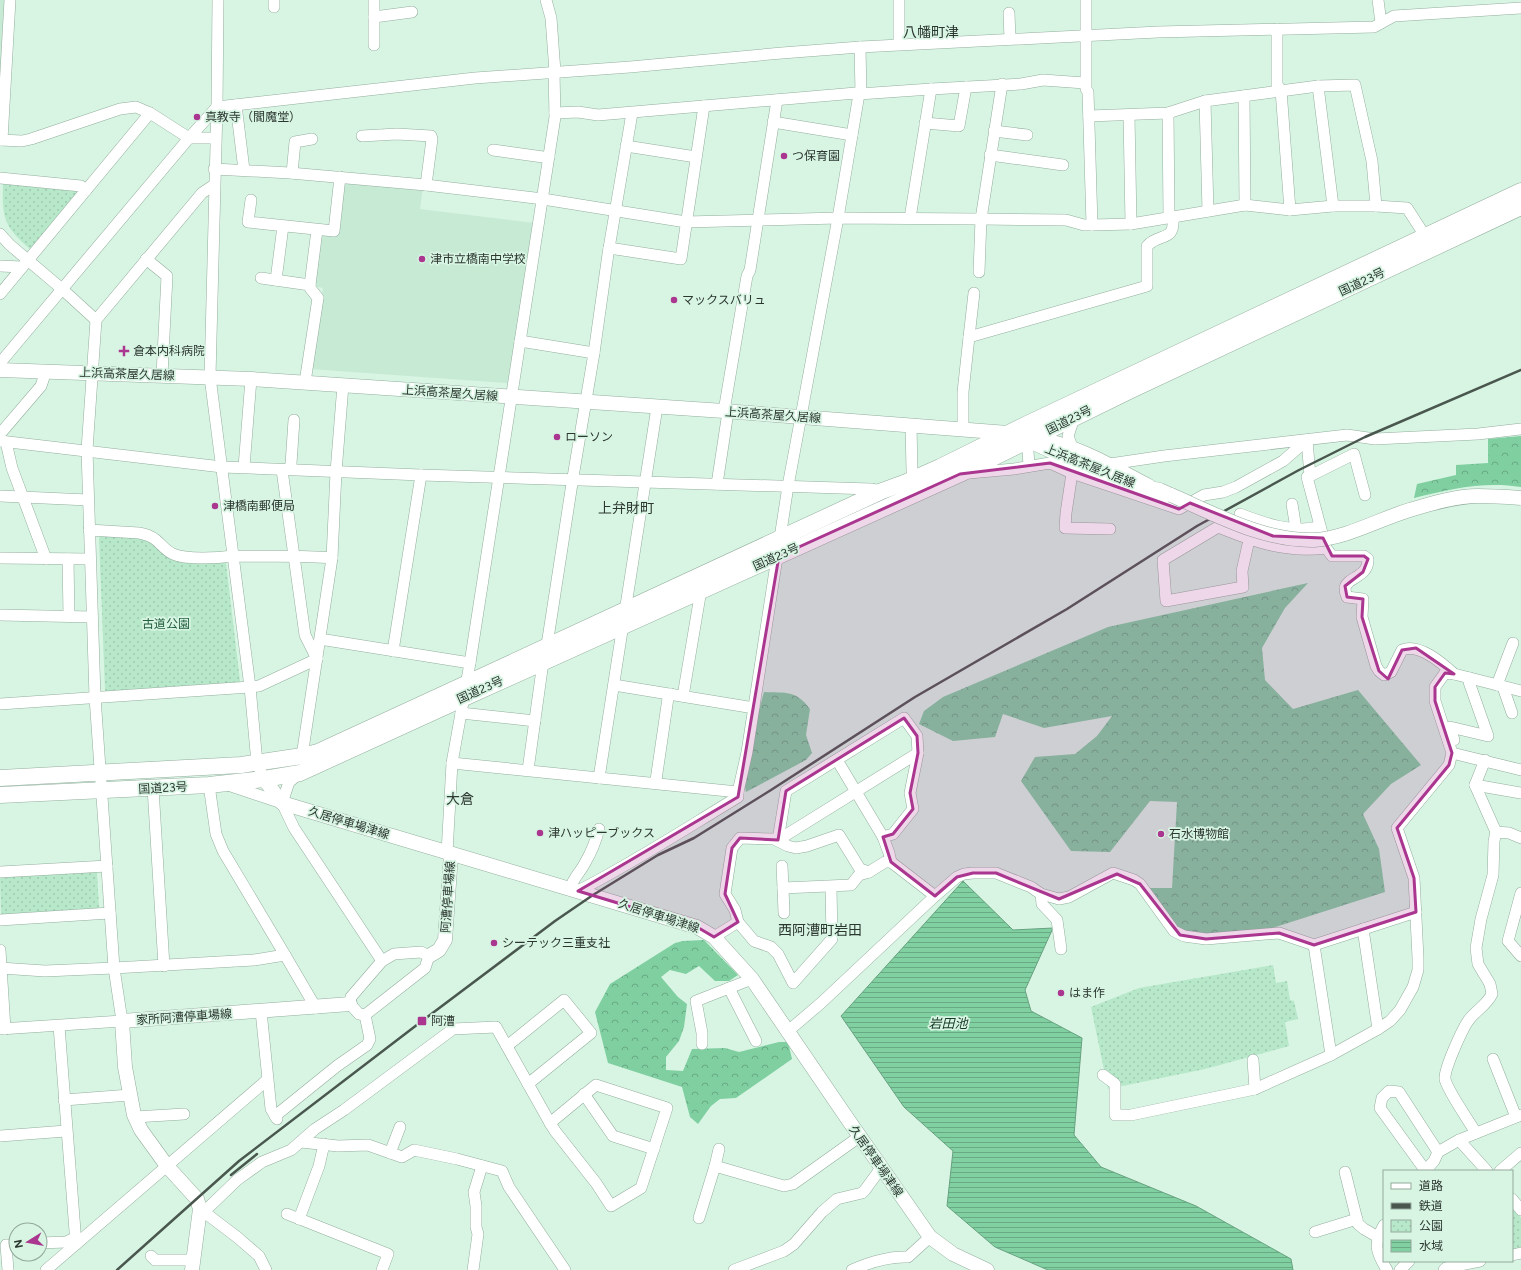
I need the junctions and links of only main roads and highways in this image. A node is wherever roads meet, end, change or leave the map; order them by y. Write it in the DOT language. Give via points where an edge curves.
graph roads {
  1 [pos="1521,191"];
  2 [pos="1521,207"];
  3 [pos="1429,243"];
  4 [pos="0,370"];
  5 [pos="1008,433"];
  6 [pos="1027,440"];
  7 [pos="1521,498"];
  8 [pos="624,619"];
  9 [pos="464,698"];
  10 [pos="0,778"];
  11 [pos="264,779"];
  12 [pos="0,795"];
  13 [pos="449,853"];
  14 [pos="429,956"];
  15 [pos="350,1004"];
  16 [pos="192,1265"];
  17 [pos="987,1270"];
  1 -- 3 [label="highway, 国道23号"];
  2 -- 3 [label="highway, 国道23号"];
  3 -- 5 [label="highway, 国道23号"];
  3 -- 6 [label="highway, 国道23号"];
  4 -- 5 [label="main road, 上浜高茶屋久居線" via="305,382"];
  5 -- 6 [label="main road, 上浜高茶屋久居線"];
  5 -- 8 [label="highway, 国道23号" via="914,479 882,491 781,538"];
  6 -- 7 [label="main road, 上浜高茶屋久居線, bridge" via="1102,474 1133,485 1165,492 1249,528 1273,536 1303,540 1333,537 1412,509 1459,498"];
  6 -- 8 [label="highway, 国道23号" via="960,474 778,556 701,590"];
  8 -- 9 [label="highway, 国道23号" via="544,662"];
  8 -- 9 [label="highway, 国道23号" via="547,645"];
  9 -- 10 [label="highway, 国道23号" via="318,752 257,764"];
  9 -- 11 [label="highway, 国道23号" via="300,773"];
  11 -- 12 [label="highway, 国道23号" via="209,785"];
  11 -- 13 [label="main road, 久居停車場津線" via="282,803"];
  13 -- 14 [label="main road, 阿漕停車場線" via="445,940 439,950"];
  13 -- 17 [label="main road, 久居停車場津線" via="697,927 714,937 752,979 930,1237 953,1254"];
  15 -- 16 [label="main road, 家所阿漕停車場線" via="122,1021 125,1067 135,1117 141,1130 167,1166 197,1199 200,1209"];
}
